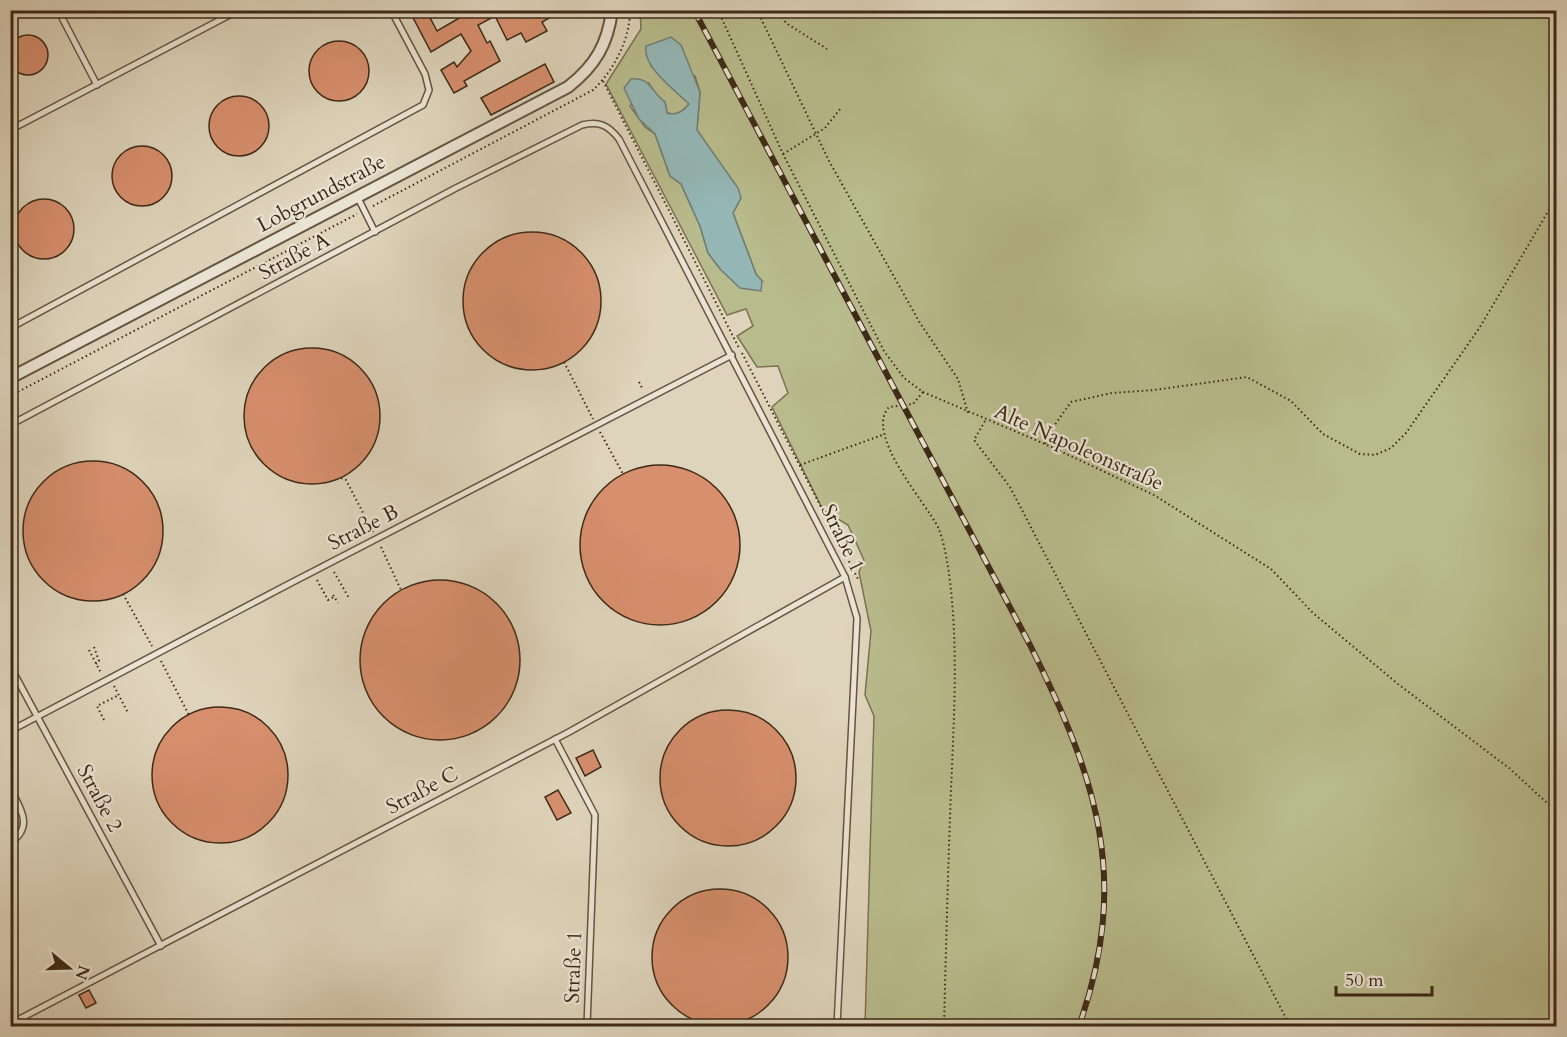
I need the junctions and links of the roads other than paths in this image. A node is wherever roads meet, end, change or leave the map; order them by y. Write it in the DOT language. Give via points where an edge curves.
graph roads {
  1 [pos="58,10"];
  2 [pos="239,10"];
  3 [pos="391,10"];
  4 [pos="612,10"];
  5 [pos="97,85"];
  6 [pos="595,122"];
  7 [pos="11,129"];
  8 [pos="357,196"];
  9 [pos="375,232"];
  10 [pos="10,328"];
  11 [pos="732,355"];
  12 [pos="10,378"];
  13 [pos="10,425"];
  14 [pos="844,577"];
  15 [pos="10,666"];
  16 [pos="38,717"];
  17 [pos="10,731"];
  18 [pos="555,739"];
  19 [pos="10,788"];
  20 [pos="10,843"];
  21 [pos="161,946"];
  22 [pos="10,1024"];
  23 [pos="586,1026"];
  24 [pos="837,1026"];
  1 -- 5 [label="lane"];
  2 -- 5 [label="lane"];
  3 -- 10 [label="lane" via="425,74 429,90 423,105"];
  4 -- 8 [label="street, Lobgrundstraße" via="602,51 589,70 568,87"];
  5 -- 7 [label="lane"];
  6 -- 9 [label="lane, Straße A" via="582,125"];
  6 -- 11 [label="lane, Straße 1" via="610,128 619,139"];
  8 -- 9 [label="lane"];
  8 -- 12 [label="street, Lobgrundstraße"];
  9 -- 13 [label="lane, Straße A"];
  11 -- 14 [label="lane, Straße 1"];
  11 -- 16 [label="lane, Straße B"];
  14 -- 18 [label="lane, Straße C"];
  14 -- 24 [label="lane, Straße 1" via="857,618"];
  15 -- 16 [label="lane, Straße 2"];
  16 -- 17 [label="lane, Straße B"];
  16 -- 21 [label="lane, Straße 2"];
  18 -- 21 [label="lane, Straße C"];
  18 -- 23 [label="lane, Straße 1" via="595,815"];
  19 -- 20 [label="lane" via="26,826"];
  21 -- 22 [label="lane, Straße C"];
}
